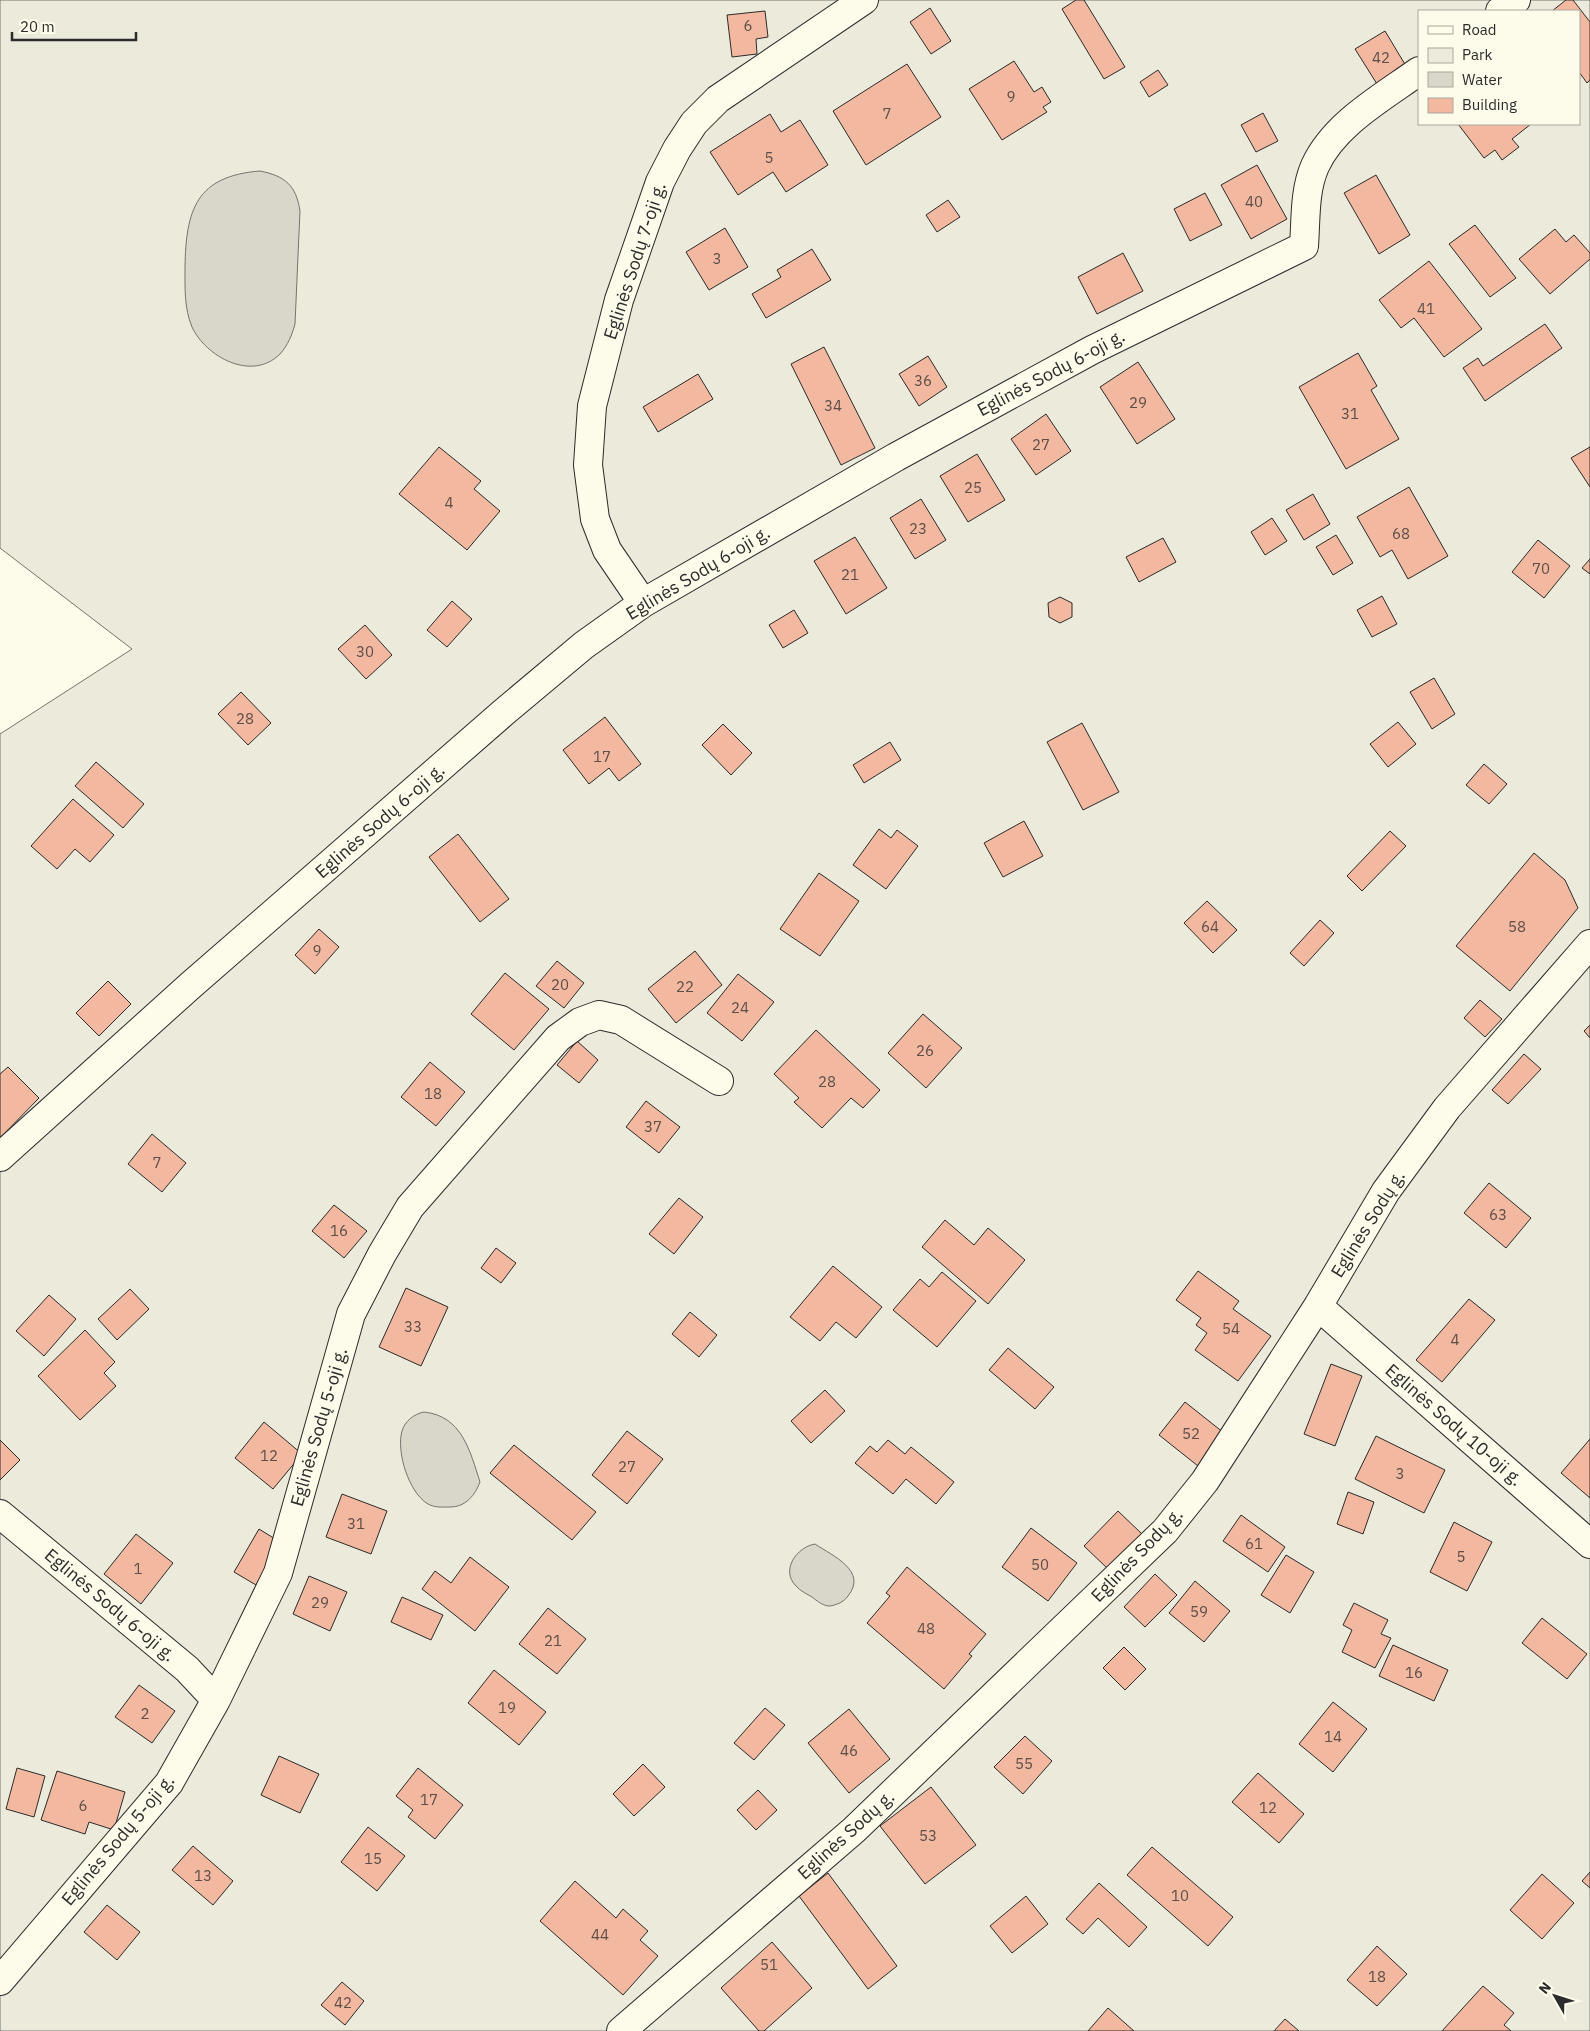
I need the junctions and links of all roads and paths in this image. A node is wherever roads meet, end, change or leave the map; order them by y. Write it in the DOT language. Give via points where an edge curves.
graph roads {
  1 [pos="864,0"];
  2 [pos="1516,0"];
  3 [pos="1501,10"];
  4 [pos="1418,71"];
  5 [pos="643,603"];
  6 [pos="1590,944"];
  7 [pos="719,1081"];
  8 [pos="0,1157"];
  9 [pos="1318,1306"];
  10 [pos="0,1514"];
  11 [pos="1590,1544"];
  12 [pos="216,1700"];
  13 [pos="0,1981"];
  14 [pos="621,2031"];
  1 -- 5 [label="street, Eglinės Sodų 7-oji g." via="718,99 694,123 660,182 619,300 592,406 588,465 595,519 607,550"];
  2 -- 3 [label="street"];
  4 -- 5 [label="street, Eglinės Sodų 6-oji g." via="1352,120 1329,144 1315,166 1307,195 1304,246 1092,350 896,457"];
  5 -- 8 [label="street, Eglinės Sodų 6-oji g." via="584,646 504,712 191,985"];
  6 -- 9 [label="street, Eglinės Sodų g." via="1447,1108 1386,1191"];
  7 -- 12 [label="street, Eglinės Sodų 5-oji g." via="621,1020 599,1015 580,1022 558,1038 410,1207 351,1314 278,1573"];
  9 -- 11 [label="street, Eglinės Sodų 10-oji g."];
  9 -- 14 [label="street, Eglinės Sodų g." via="1205,1481 1165,1531 854,1830"];
  10 -- 12 [label="street, Eglinės Sodų 6-oji g." via="180,1663"];
  12 -- 13 [label="street, Eglinės Sodų 5-oji g." via="169,1783"];
}
